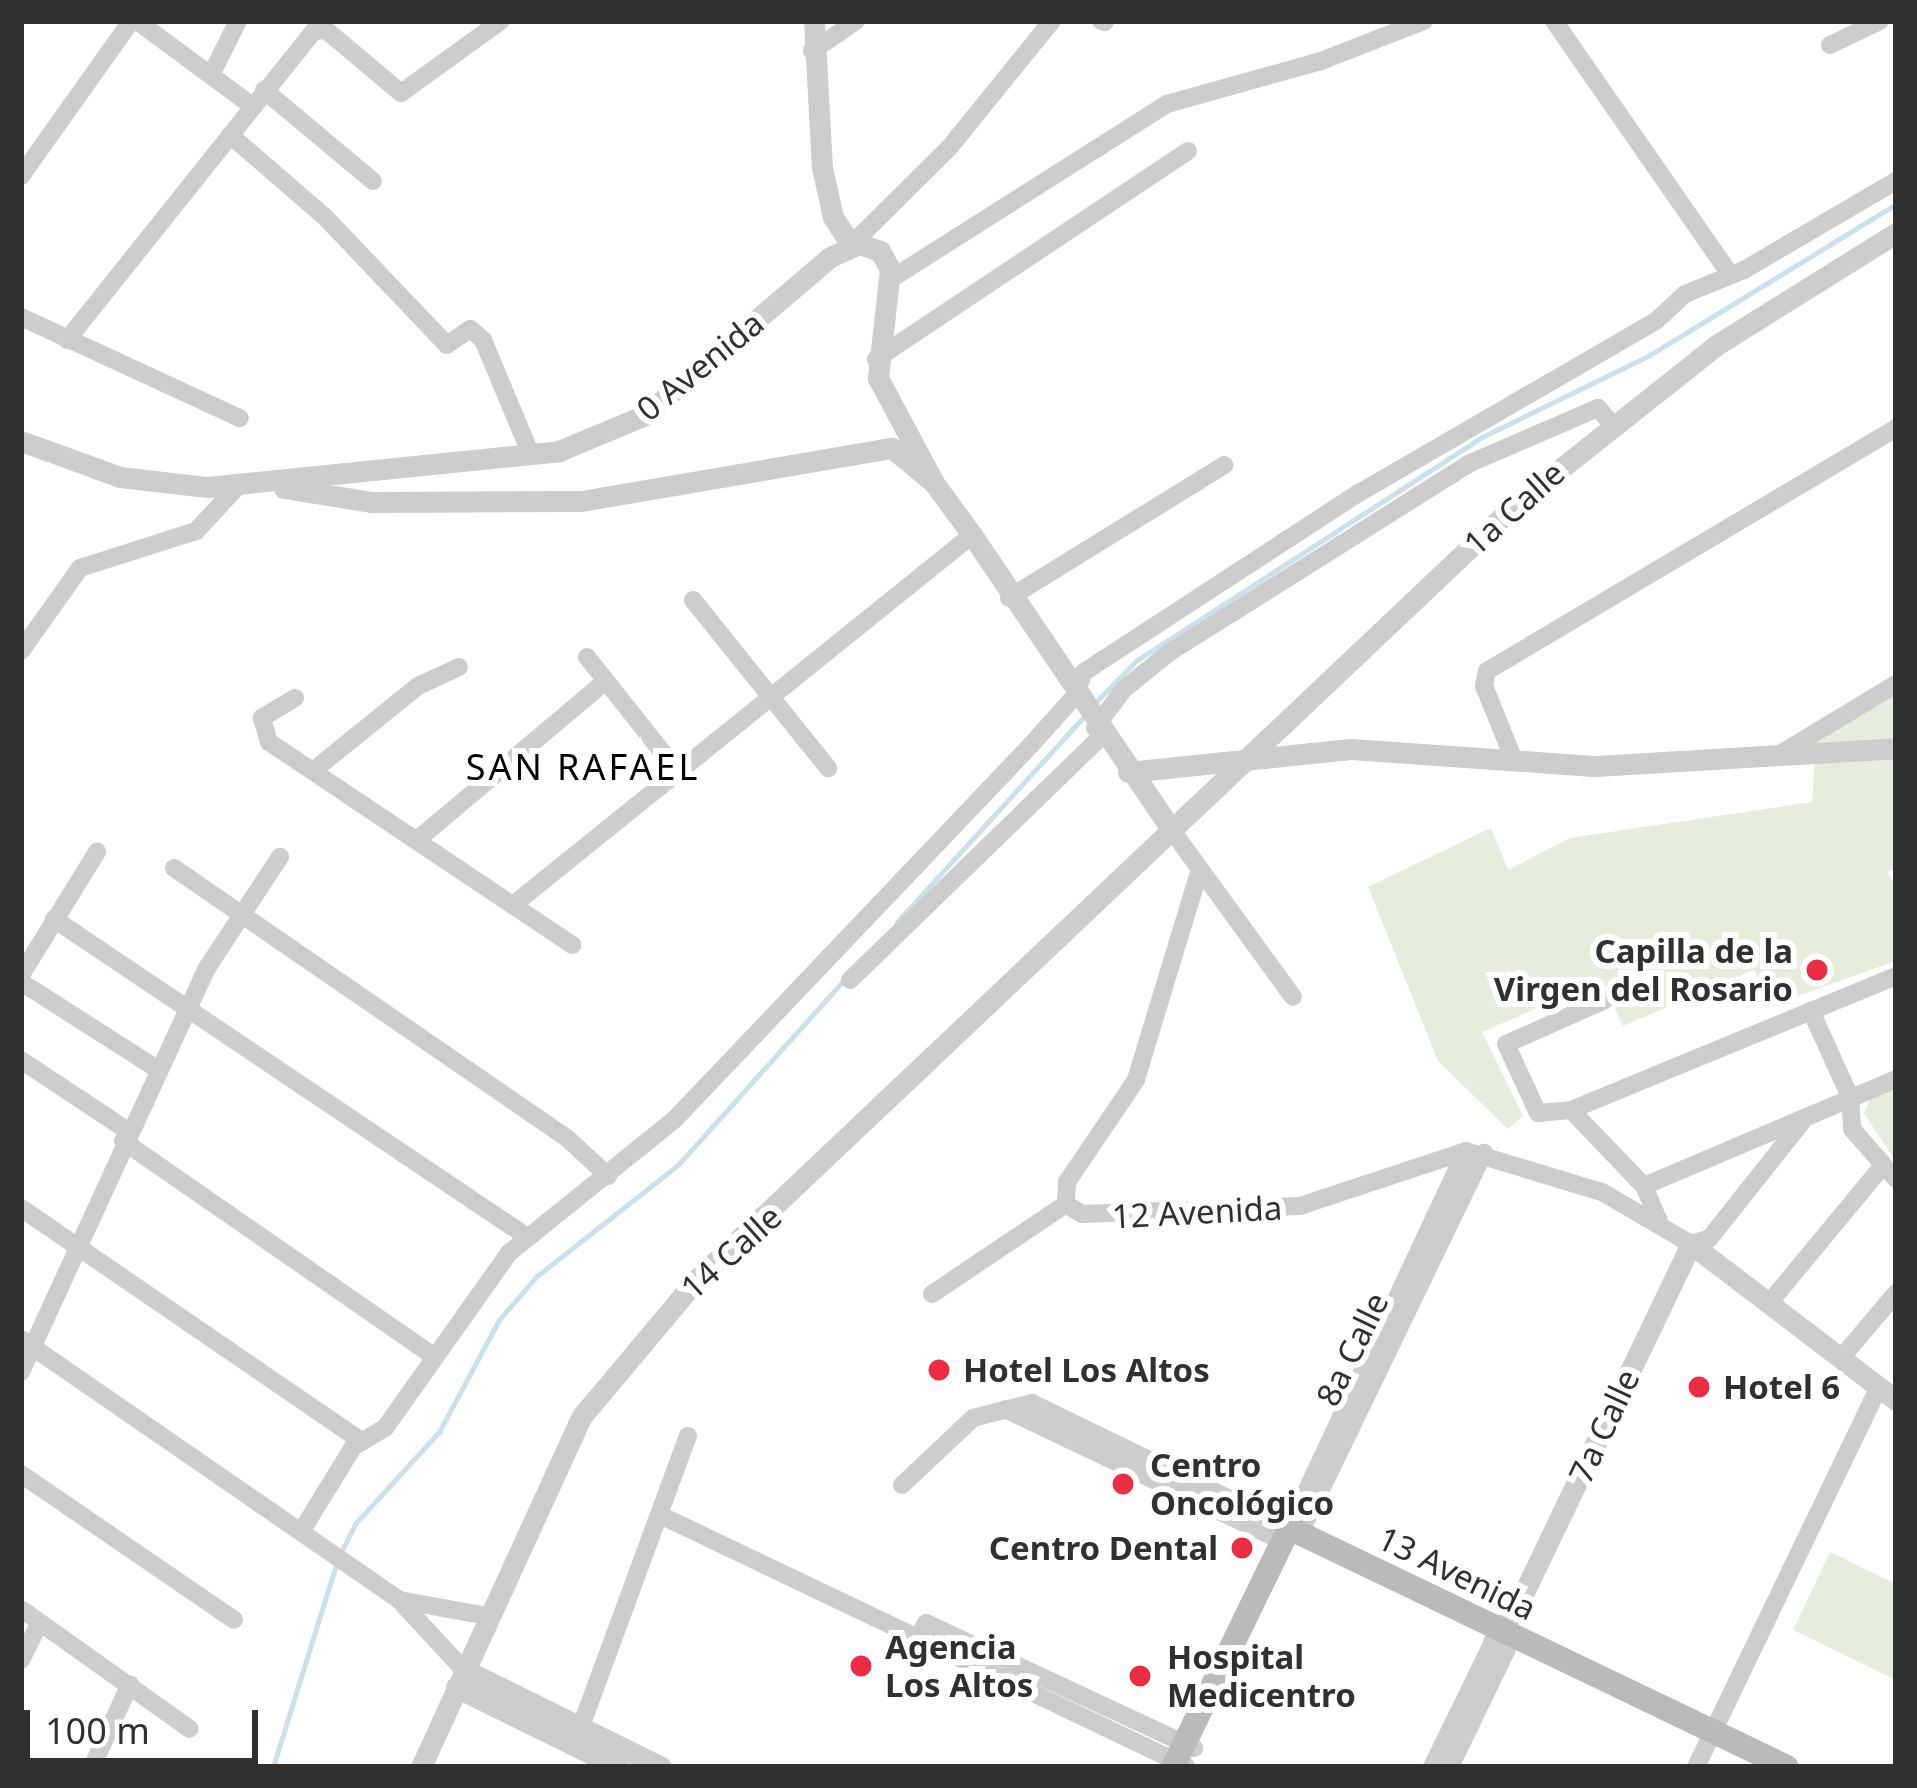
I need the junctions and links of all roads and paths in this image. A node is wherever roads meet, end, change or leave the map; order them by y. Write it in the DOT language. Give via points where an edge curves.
graph roads {
  1 [pos="134,21"];
  2 [pos="238,21"];
  3 [pos="501,21"];
  4 [pos="814,21"];
  5 [pos="856,21"];
  6 [pos="1052,21"];
  7 [pos="1424,21"];
  8 [pos="1555,21"];
  9 [pos="1880,21"];
  10 [pos="1830,45"];
  11 [pos="812,51"];
  12 [pos="212,75"];
  13 [pos="258,98"];
  14 [pos="230,135"];
  15 [pos="1188,151"];
  16 [pos="21,176"];
  17 [pos="373,181"];
  18 [pos="1896,181"];
  19 [pos="1896,233"];
  20 [pos="851,245"];
  21 [pos="1730,274"];
  22 [pos="891,279"];
  23 [pos="21,317"];
  24 [pos="67,340"];
  25 [pos="876,359"];
  26 [pos="240,418"];
  27 [pos="1612,422"];
  28 [pos="1896,428"];
  29 [pos="21,441"];
  30 [pos="531,455"];
  31 [pos="1224,465"];
  32 [pos="934,483"];
  33 [pos="246,486"];
  34 [pos="972,535"];
  35 [pos="1009,598"];
  36 [pos="692,601"];
  37 [pos="21,651"];
  38 [pos="587,657"];
  39 [pos="459,668"];
  40 [pos="606,681"];
  41 [pos="1896,684"];
  42 [pos="295,698"];
  43 [pos="771,698"];
  44 [pos="1075,698"];
  45 [pos="1096,729"];
  46 [pos="1896,748"];
  47 [pos="1780,754"];
  48 [pos="1513,758"];
  49 [pos="1243,766"];
  50 [pos="828,768"];
  51 [pos="314,770"];
  52 [pos="678,772"];
  53 [pos="1128,772"];
  54 [pos="1173,832"];
  55 [pos="417,840"];
  56 [pos="97,852"];
  57 [pos="280,857"];
  58 [pos="174,868"];
  59 [pos="1200,869"];
  60 [pos="514,905"];
  61 [pos="54,919"];
  62 [pos="241,919"];
  63 [pos="572,945"];
  64 [pos="1896,976"];
  65 [pos="21,979"];
  66 [pos="850,980"];
  67 [pos="1293,997"];
  68 [pos="1605,1000"];
  69 [pos="188,1007"];
  70 [pos="1811,1011"];
  71 [pos="21,1060"];
  72 [pos="157,1069"];
  73 [pos="1896,1079"];
  74 [pos="1850,1097"];
  75 [pos="1570,1110"];
  76 [pos="1804,1119"];
  77 [pos="125,1136"];
  78 [pos="1475,1152"];
  79 [pos="1888,1174"];
  80 [pos="608,1176"];
  81 [pos="1645,1186"];
  82 [pos="1066,1204"];
  83 [pos="21,1208"];
  84 [pos="1659,1221"];
  85 [pos="526,1236"];
  86 [pos="1691,1244"];
  87 [pos="76,1246"];
  88 [pos="1896,1293"];
  89 [pos="932,1294"];
  90 [pos="1770,1302"];
  91 [pos="27,1343"];
  92 [pos="432,1355"];
  93 [pos="1842,1357"];
  94 [pos="21,1372"];
  95 [pos="1887,1394"];
  96 [pos="1005,1409"];
  97 [pos="688,1436"];
  98 [pos="361,1441"];
  99 [pos="21,1474"];
  100 [pos="902,1485"];
  101 [pos="660,1515"];
  102 [pos="307,1536"];
  103 [pos="1291,1537"];
  104 [pos="399,1600"];
  105 [pos="21,1609"];
  106 [pos="487,1616"];
  107 [pos="234,1620"];
  108 [pos="40,1622"];
  109 [pos="1503,1639"];
  110 [pos="21,1660"];
  111 [pos="459,1678"];
  112 [pos="130,1684"];
  113 [pos="190,1730"];
  114 [pos="578,1736"];
  115 [pos="1709,1749"];
  116 [pos="1183,1759"];
  117 [pos="92,1767"];
  118 [pos="422,1767"];
  119 [pos="618,1767"];
  120 [pos="661,1767"];
  121 [pos="1432,1767"];
  122 [pos="1450,1767"];
  123 [pos="1756,1767"];
  124 [pos="1787,1767"];
  1 -- 12 [label="street"];
  1 -- 16 [label="street"];
  2 -- 12 [label="street"];
  3 -- 13 [label="street" via="401,93 320,28"];
  4 -- 11 [label="street"];
  5 -- 11 [label="street"];
  6 -- 20 [label="street" via="949,148"];
  7 -- 22 [label="street" via="1321,61 1168,104"];
  8 -- 21 [label="street"];
  9 -- 10 [label="street"];
  11 -- 20 [label="street" via="826,190"];
  12 -- 13 [label="street"];
  13 -- 14 [label="street"];
  13 -- 17 [label="street"];
  14 -- 24 [label="street"];
  14 -- 30 [label="street" via="326,218 447,345 470,329 483,340"];
  15 -- 25 [label="street"];
  18 -- 21 [label="street"];
  19 -- 27 [label="street, 1a Calle" via="1715,346"];
  20 -- 22 [label="street" via="880,251"];
  20 -- 30 [label="street, 0 Avenida" via="645,415 591,443"];
  21 -- 44 [label="street" via="1685,294 1656,321 1377,482 1177,610 1084,672"];
  22 -- 25 [label="street"];
  23 -- 24 [label="street"];
  24 -- 26 [label="street"];
  25 -- 32 [label="street, 0 Avenida" via="882,389"];
  27 -- 45 [label="street" via="1598,408 1468,464 1170,652 1124,689"];
  27 -- 49 [label="street, 1a Calle"];
  28 -- 48 [label="street" via="1487,671 1484,686"];
  29 -- 33 [label="street, 0 Avenida" via="120,477"];
  30 -- 33 [label="street, 0 Avenida"];
  31 -- 35 [label="street"];
  32 -- 33 [label="street, 0 Avenida" via="899,452 882,448 561,502 371,502"];
  32 -- 34 [label="street, 0 Avenida"];
  33 -- 37 [label="street" via="196,531 80,568"];
  34 -- 35 [label="street, 0 Avenida"];
  34 -- 43 [label="street"];
  35 -- 44 [label="street, 0 Avenida"];
  36 -- 43 [label="street"];
  38 -- 40 [label="street"];
  39 -- 51 [label="street" via="418,686"];
  40 -- 52 [label="street"];
  40 -- 55 [label="street"];
  41 -- 47 [label="street"];
  42 -- 51 [label="street" via="265,715 260,731"];
  43 -- 50 [label="street"];
  43 -- 52 [label="street"];
  44 -- 45 [label="street"];
  44 -- 80 [label="street" via="735,1059"];
  45 -- 53 [label="street"];
  45 -- 66 [label="street"];
  46 -- 47 [label="street"];
  47 -- 48 [label="street" via="1596,766"];
  48 -- 49 [label="street" via="1351,749"];
  49 -- 53 [label="street"];
  49 -- 54 [label="street, 1a Calle"];
  51 -- 55 [label="street"];
  52 -- 60 [label="street"];
  53 -- 54 [label="street"];
  54 -- 59 [label="street"];
  54 -- 106 [label="street, 14 Calle" via="638,1342 554,1467"];
  55 -- 60 [label="street"];
  56 -- 61 [label="street"];
  57 -- 62 [label="street"];
  58 -- 62 [label="street"];
  59 -- 67 [label="street"];
  59 -- 82 [label="street, 12 Avenida" via="1136,1080 1072,1171"];
  60 -- 63 [label="street"];
  61 -- 65 [label="street"];
  61 -- 69 [label="street"];
  62 -- 69 [label="street"];
  62 -- 80 [label="street" via="567,1138"];
  64 -- 70 [label="street"];
  65 -- 72 [label="street"];
  68 -- 75 [label="street" via="1506,1044 1538,1113"];
  69 -- 72 [label="street"];
  69 -- 85 [label="street"];
  70 -- 74 [label="street"];
  70 -- 75 [label="street"];
  71 -- 77 [label="street"];
  72 -- 77 [label="street"];
  73 -- 74 [label="street"];
  74 -- 76 [label="street"];
  74 -- 79 [label="street" via="1852,1129"];
  75 -- 81 [label="street"];
  76 -- 81 [label="street"];
  76 -- 86 [label="street" via="1709,1239"];
  77 -- 87 [label="street"];
  77 -- 92 [label="street"];
  78 -- 82 [label="street, 12 Avenida" via="1269,1211 1105,1217"];
  78 -- 84 [label="street" via="1602,1192"];
  78 -- 103 [label="street, 8a Calle"];
  79 -- 90 [label="street"];
  80 -- 85 [label="street"];
  81 -- 84 [label="street"];
  82 -- 89 [label="street"];
  83 -- 87 [label="street"];
  84 -- 86 [label="street"];
  85 -- 92 [label="street"];
  86 -- 90 [label="street"];
  86 -- 109 [label="street, 7a Calle"];
  87 -- 91 [label="street"];
  87 -- 98 [label="street"];
  88 -- 93 [label="street"];
  90 -- 93 [label="street"];
  91 -- 94 [label="street"];
  91 -- 102 [label="street"];
  92 -- 98 [label="street" via="385,1428"];
  93 -- 95 [label="street"];
  95 -- 115 [label="street"];
  96 -- 100 [label="street" via="961,1426"];
  96 -- 103 [label="street, 13 Avenida"];
  96 -- 103 [label="street, 13 Avenida" via="1035,1404"];
  97 -- 101 [label="street"];
  98 -- 102 [label="street"];
  99 -- 107 [label="street"];
  101 -- 114 [label="street"];
  101 -- 116 [label="street" via="918,1638 926,1623"];
  102 -- 104 [label="street"];
  103 -- 109 [label="main road, 13 Avenida"];
  103 -- 116 [label="main road, 8a Calle"];
  104 -- 106 [label="street"];
  104 -- 111 [label="street"];
  105 -- 108 [label="street"];
  106 -- 111 [label="street, 14 Calle"];
  108 -- 110 [label="street"];
  108 -- 112 [label="street"];
  109 -- 115 [label="main road, 13 Avenida"];
  109 -- 121 [label="street, 7a Calle"];
  109 -- 122 [label="street, 7a Calle"];
  111 -- 114 [label="street"];
  111 -- 118 [label="street, 14 Calle"];
  112 -- 113 [label="street"];
  112 -- 117 [label="street"];
  114 -- 119 [label="street"];
  114 -- 120 [label="street"];
  115 -- 123 [label="main road, 13 Avenida"];
  115 -- 124 [label="main road, 13 Avenida"];
}
